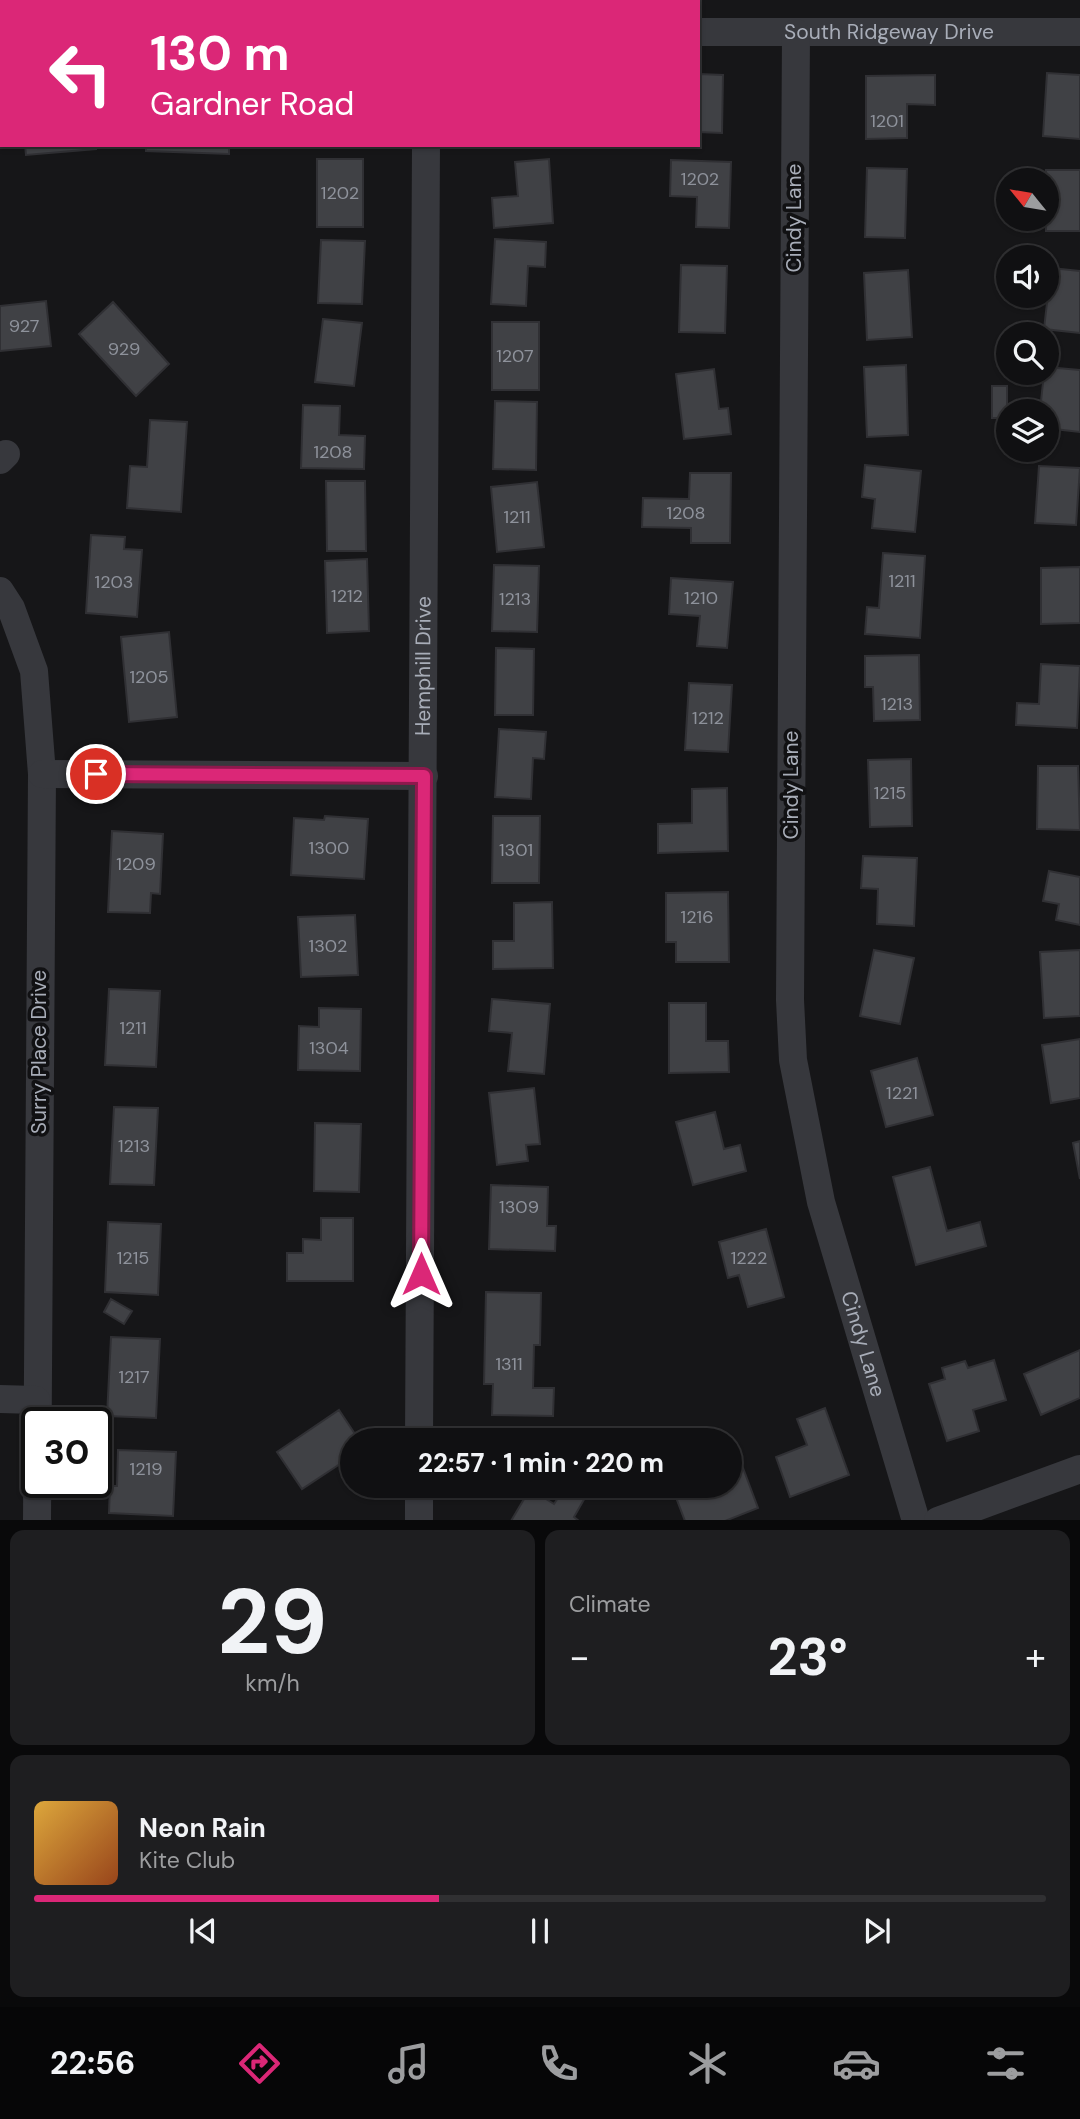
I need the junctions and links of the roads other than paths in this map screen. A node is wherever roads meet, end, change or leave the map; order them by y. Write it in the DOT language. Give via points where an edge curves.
graph roads {
  1 [pos="700,32"];
  2 [pos="1080,32"];
  3 [pos="796,33"];
  4 [pos="426,147"];
  5 [pos="0,592"];
  6 [pos="42,774"];
  7 [pos="424,776"];
  8 [pos="0,1399"];
  9 [pos="36,1400"];
  10 [pos="419,1428"];
  11 [pos="1080,1469"];
  12 [pos="419,1498"];
  13 [pos="37,1520"];
  14 [pos="419,1520"];
  15 [pos="916,1520"];
  16 [pos="941,1520"];
  1 -- 3 [label="street, South Ridgeway Drive"];
  2 -- 3 [label="street, South Ridgeway Drive"];
  3 -- 15 [label="street, Cindy Lane" via="793,1060 821,1202"];
  4 -- 7 [label="street, Hemphill Drive"];
  5 -- 6 [label="street, Surry Place Drive" via="11,608 34,671"];
  6 -- 7 [label="street"];
  6 -- 9 [label="street, Surry Place Drive"];
  7 -- 10 [label="street, Hemphill Drive"];
  8 -- 9 [label="street"];
  9 -- 13 [label="street, Surry Place Drive"];
  11 -- 16 [label="street"];
  12 -- 14 [label="street"];
}
